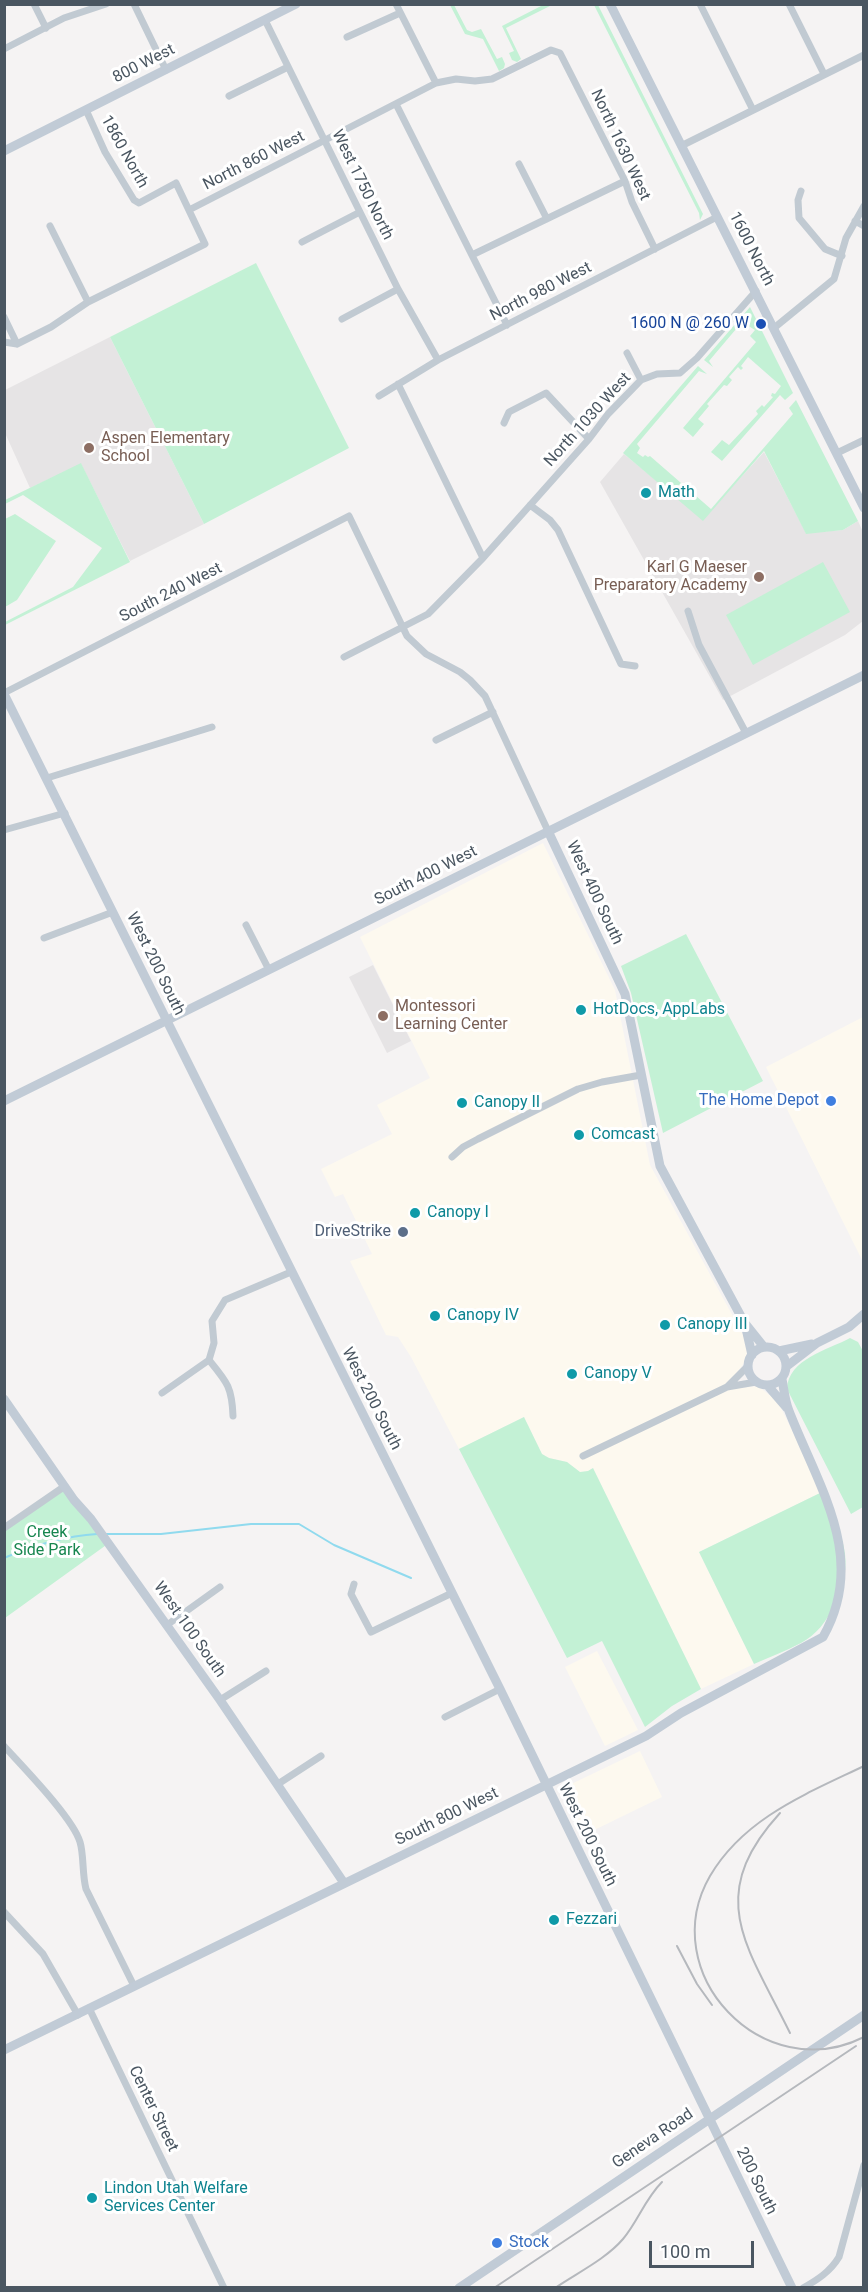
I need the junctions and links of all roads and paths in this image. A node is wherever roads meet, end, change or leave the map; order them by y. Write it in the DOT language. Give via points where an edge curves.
graph roads {
  1 [pos="34,4"];
  2 [pos="106,4"];
  3 [pos="134,4"];
  4 [pos="296,4"];
  5 [pos="396,4"];
  6 [pos="610,4"];
  7 [pos="700,4"];
  8 [pos="789,4"];
  9 [pos="400,13"];
  10 [pos="265,20"];
  11 [pos="46,28"];
  12 [pos="347,37"];
  13 [pos="4,49"];
  14 [pos="864,55"];
  15 [pos="288,67"];
  16 [pos="166,70"];
  17 [pos="824,74"];
  18 [pos="436,83"];
  19 [pos="229,96"];
  20 [pos="396,104"];
  21 [pos="86,110"];
  22 [pos="753,110"];
  23 [pos="326,140"];
  24 [pos="681,146"];
  25 [pos="4,151"];
  26 [pos="519,164"];
  27 [pos="626,181"];
  28 [pos="801,191"];
  29 [pos="864,206"];
  30 [pos="189,210"];
  31 [pos="360,212"];
  32 [pos="717,217"];
  33 [pos="547,219"];
  34 [pos="855,221"];
  35 [pos="50,226"];
  36 [pos="864,226"];
  37 [pos="302,242"];
  38 [pos="655,249"];
  39 [pos="472,255"];
  40 [pos="842,256"];
  41 [pos="398,289"];
  42 [pos="756,291"];
  43 [pos="88,302"];
  44 [pos="4,317"];
  45 [pos="342,319"];
  46 [pos="507,325"];
  47 [pos="774,328"];
  48 [pos="4,342"];
  49 [pos="17,344"];
  50 [pos="627,353"];
  51 [pos="438,360"];
  52 [pos="641,380"];
  53 [pos="398,384"];
  54 [pos="379,396"];
  55 [pos="504,423"];
  56 [pos="589,439"];
  57 [pos="864,440"];
  58 [pos="837,453"];
  59 [pos="530,505"];
  60 [pos="864,508"];
  61 [pos="349,516"];
  62 [pos="483,558"];
  63 [pos="688,611"];
  64 [pos="402,627"];
  65 [pos="344,657"];
  66 [pos="635,666"];
  67 [pos="862,676"];
  68 [pos="4,693"];
  69 [pos="493,712"];
  70 [pos="212,727"];
  71 [pos="746,734"];
  72 [pos="436,740"];
  73 [pos="47,778"];
  74 [pos="65,813"];
  75 [pos="4,830"];
  76 [pos="548,831"];
  77 [pos="113,912"];
  78 [pos="246,925"];
  79 [pos="44,938"];
  80 [pos="269,970"];
  81 [pos="166,1021"];
  82 [pos="641,1075"];
  83 [pos="5,1100"];
  84 [pos="452,1157"];
  85 [pos="291,1272"];
  86 [pos="864,1314"];
  87 [pos="744,1322"];
  88 [pos="817,1343"];
  89 [pos="764,1347"];
  90 [pos="779,1351"];
  91 [pos="752,1355"];
  92 [pos="208,1360"];
  93 [pos="748,1366"];
  94 [pos="787,1366"];
  95 [pos="782,1379"];
  96 [pos="756,1382"];
  97 [pos="768,1386"];
  98 [pos="727,1387"];
  99 [pos="162,1393"];
  100 [pos="4,1399"];
  101 [pos="789,1410"];
  102 [pos="233,1416"];
  103 [pos="583,1456"];
  104 [pos="65,1486"];
  105 [pos="845,1525"];
  106 [pos="4,1528"];
  107 [pos="354,1584"];
  108 [pos="220,1587"];
  109 [pos="452,1593"];
  110 [pos="849,1596"];
  111 [pos="166,1625"];
  112 [pos="266,1671"];
  113 [pos="500,1689"];
  114 [pos="220,1700"];
  115 [pos="445,1717"];
  116 [pos="4,1746"];
  117 [pos="321,1756"];
  118 [pos="278,1784"];
  119 [pos="547,1786"];
  120 [pos="344,1883"];
  121 [pos="4,1912"];
  122 [pos="134,1986"];
  123 [pos="89,2008"];
  124 [pos="78,2015"];
  125 [pos="864,2015"];
  126 [pos="4,2050"];
  127 [pos="709,2120"];
  128 [pos="864,2165"];
  129 [pos="224,2288"];
  130 [pos="459,2288"];
  131 [pos="792,2288"];
  132 [pos="803,2288"];
  1 -- 11 [label="street"];
  2 -- 11 [label="street"];
  3 -- 16 [label="street"];
  4 -- 10 [label="street, 800 West"];
  5 -- 9 [label="street"];
  6 -- 24 [label="street, 1600 North"];
  7 -- 22 [label="street"];
  8 -- 17 [label="street"];
  9 -- 12 [label="street"];
  9 -- 18 [label="street"];
  10 -- 15 [label="street, West 1750 North"];
  10 -- 16 [label="street, 800 West"];
  11 -- 13 [label="street"];
  14 -- 17 [label="street"];
  15 -- 19 [label="street"];
  15 -- 23 [label="street, West 1750 North"];
  16 -- 21 [label="street, 800 West"];
  17 -- 22 [label="street"];
  18 -- 20 [label="street, North 860 West"];
  18 -- 27 [label="street, North 1630 West" via="492,79 551,50 560,53"];
  20 -- 23 [label="street, North 860 West"];
  20 -- 39 [label="street"];
  21 -- 25 [label="street, 800 West"];
  21 -- 30 [label="street, 1860 North" via="134,200 139,203 176,183"];
  22 -- 24 [label="street"];
  23 -- 30 [label="street, North 860 West"];
  23 -- 31 [label="street, West 1750 North"];
  24 -- 32 [label="street, 1600 North"];
  26 -- 33 [label="street"];
  27 -- 33 [label="street"];
  27 -- 38 [label="street, North 1630 West"];
  28 -- 40 [label="street" via="799,218 825,249"];
  29 -- 34 [label="street"];
  30 -- 43 [label="street, 1860 North" via="205,244"];
  31 -- 37 [label="street"];
  31 -- 41 [label="street, West 1750 North"];
  32 -- 38 [label="street, North 980 West"];
  32 -- 42 [label="street, 1600 North"];
  33 -- 39 [label="street"];
  34 -- 36 [label="street"];
  34 -- 40 [label="street"];
  35 -- 43 [label="street"];
  38 -- 46 [label="street, North 980 West"];
  39 -- 46 [label="street"];
  40 -- 47 [label="street" via="834,279"];
  41 -- 45 [label="street"];
  41 -- 51 [label="street, West 1750 North"];
  42 -- 47 [label="street, 1600 North"];
  42 -- 52 [label="street, North 1030 West" via="680,373 657,374"];
  43 -- 49 [label="street"];
  44 -- 49 [label="street"];
  46 -- 51 [label="street, North 980 West"];
  47 -- 58 [label="street, 1600 North"];
  48 -- 49 [label="street"];
  50 -- 52 [label="street"];
  51 -- 53 [label="street, North 980 West"];
  52 -- 56 [label="street, North 1030 West"];
  53 -- 54 [label="street, North 980 West"];
  53 -- 62 [label="street"];
  55 -- 56 [label="street" via="509,411 546,393"];
  56 -- 59 [label="street, North 1030 West"];
  57 -- 58 [label="street"];
  58 -- 60 [label="street, 1600 North"];
  59 -- 62 [label="street, North 1030 West"];
  59 -- 66 [label="street" via="558,530 621,664"];
  61 -- 64 [label="street, West 400 South"];
  61 -- 68 [label="street, South 240 West"];
  62 -- 64 [label="street, North 1030 West" via="428,614"];
  63 -- 71 [label="street" via="699,645"];
  64 -- 65 [label="street, North 1030 West"];
  64 -- 69 [label="street, West 400 South" via="426,654 470,680"];
  67 -- 71 [label="street, South 400 West"];
  68 -- 73 [label="street, West 200 South"];
  69 -- 72 [label="street"];
  69 -- 76 [label="street, West 400 South"];
  70 -- 73 [label="street"];
  71 -- 76 [label="street, South 400 West"];
  73 -- 74 [label="street, West 200 South"];
  74 -- 75 [label="street"];
  74 -- 77 [label="street, West 200 South"];
  76 -- 80 [label="street, South 400 West"];
  76 -- 82 [label="street, West 400 South" via="626,994"];
  77 -- 79 [label="street"];
  77 -- 81 [label="street, West 200 South"];
  78 -- 80 [label="street"];
  80 -- 81 [label="street, South 400 West"];
  81 -- 83 [label="street, South 400 West"];
  81 -- 85 [label="street, West 200 South"];
  82 -- 84 [label="street" via="578,1089 478,1139"];
  82 -- 87 [label="street, West 400 South" via="660,1166"];
  85 -- 92 [label="street" via="225,1300 212,1321 214,1343"];
  85 -- 109 [label="street, West 200 South"];
  86 -- 88 [label="street" via="849,1327"];
  87 -- 89 [label="street, West 400 South"];
  87 -- 91 [label="street, West 400 South"];
  88 -- 90 [label="street"];
  88 -- 94 [label="street"];
  89 -- 90 [label="street"];
  89 -- 91 [label="street"];
  90 -- 94 [label="street"];
  91 -- 93 [label="street"];
  92 -- 99 [label="street"];
  92 -- 102 [label="street" via="232,1395"];
  93 -- 96 [label="street"];
  93 -- 98 [label="street"];
  94 -- 95 [label="street"];
  95 -- 97 [label="street"];
  95 -- 101 [label="street"];
  96 -- 97 [label="street"];
  96 -- 98 [label="street"];
  97 -- 101 [label="street"];
  98 -- 103 [label="street"];
  100 -- 104 [label="street, West 100 South"];
  101 -- 105 [label="street"];
  104 -- 106 [label="street"];
  104 -- 111 [label="street, West 100 South"];
  107 -- 109 [label="street" via="351,1594 371,1632"];
  108 -- 111 [label="street"];
  109 -- 113 [label="street, West 200 South"];
  110 -- 119 [label="street, South 800 West" via="833,1626 813,1644"];
  111 -- 114 [label="street, West 100 South"];
  112 -- 114 [label="street"];
  113 -- 115 [label="street"];
  113 -- 119 [label="street, West 200 South"];
  114 -- 118 [label="street, West 100 South"];
  116 -- 122 [label="street" via="67,1819 80,1842 86,1889"];
  117 -- 118 [label="street"];
  118 -- 120 [label="street, West 100 South"];
  119 -- 120 [label="street, South 800 West"];
  119 -- 127 [label="street, West 200 South"];
  120 -- 122 [label="street, South 800 West"];
  121 -- 124 [label="street" via="43,1954"];
  122 -- 123 [label="street, South 800 West"];
  123 -- 124 [label="street, South 800 West"];
  123 -- 129 [label="street, Center Street"];
  124 -- 126 [label="street, South 800 West"];
  125 -- 127 [label="street, Geneva Road"];
  127 -- 130 [label="street, Geneva Road"];
  127 -- 131 [label="street, 200 South"];
  128 -- 132 [label="street" via="839,2257"];
}
